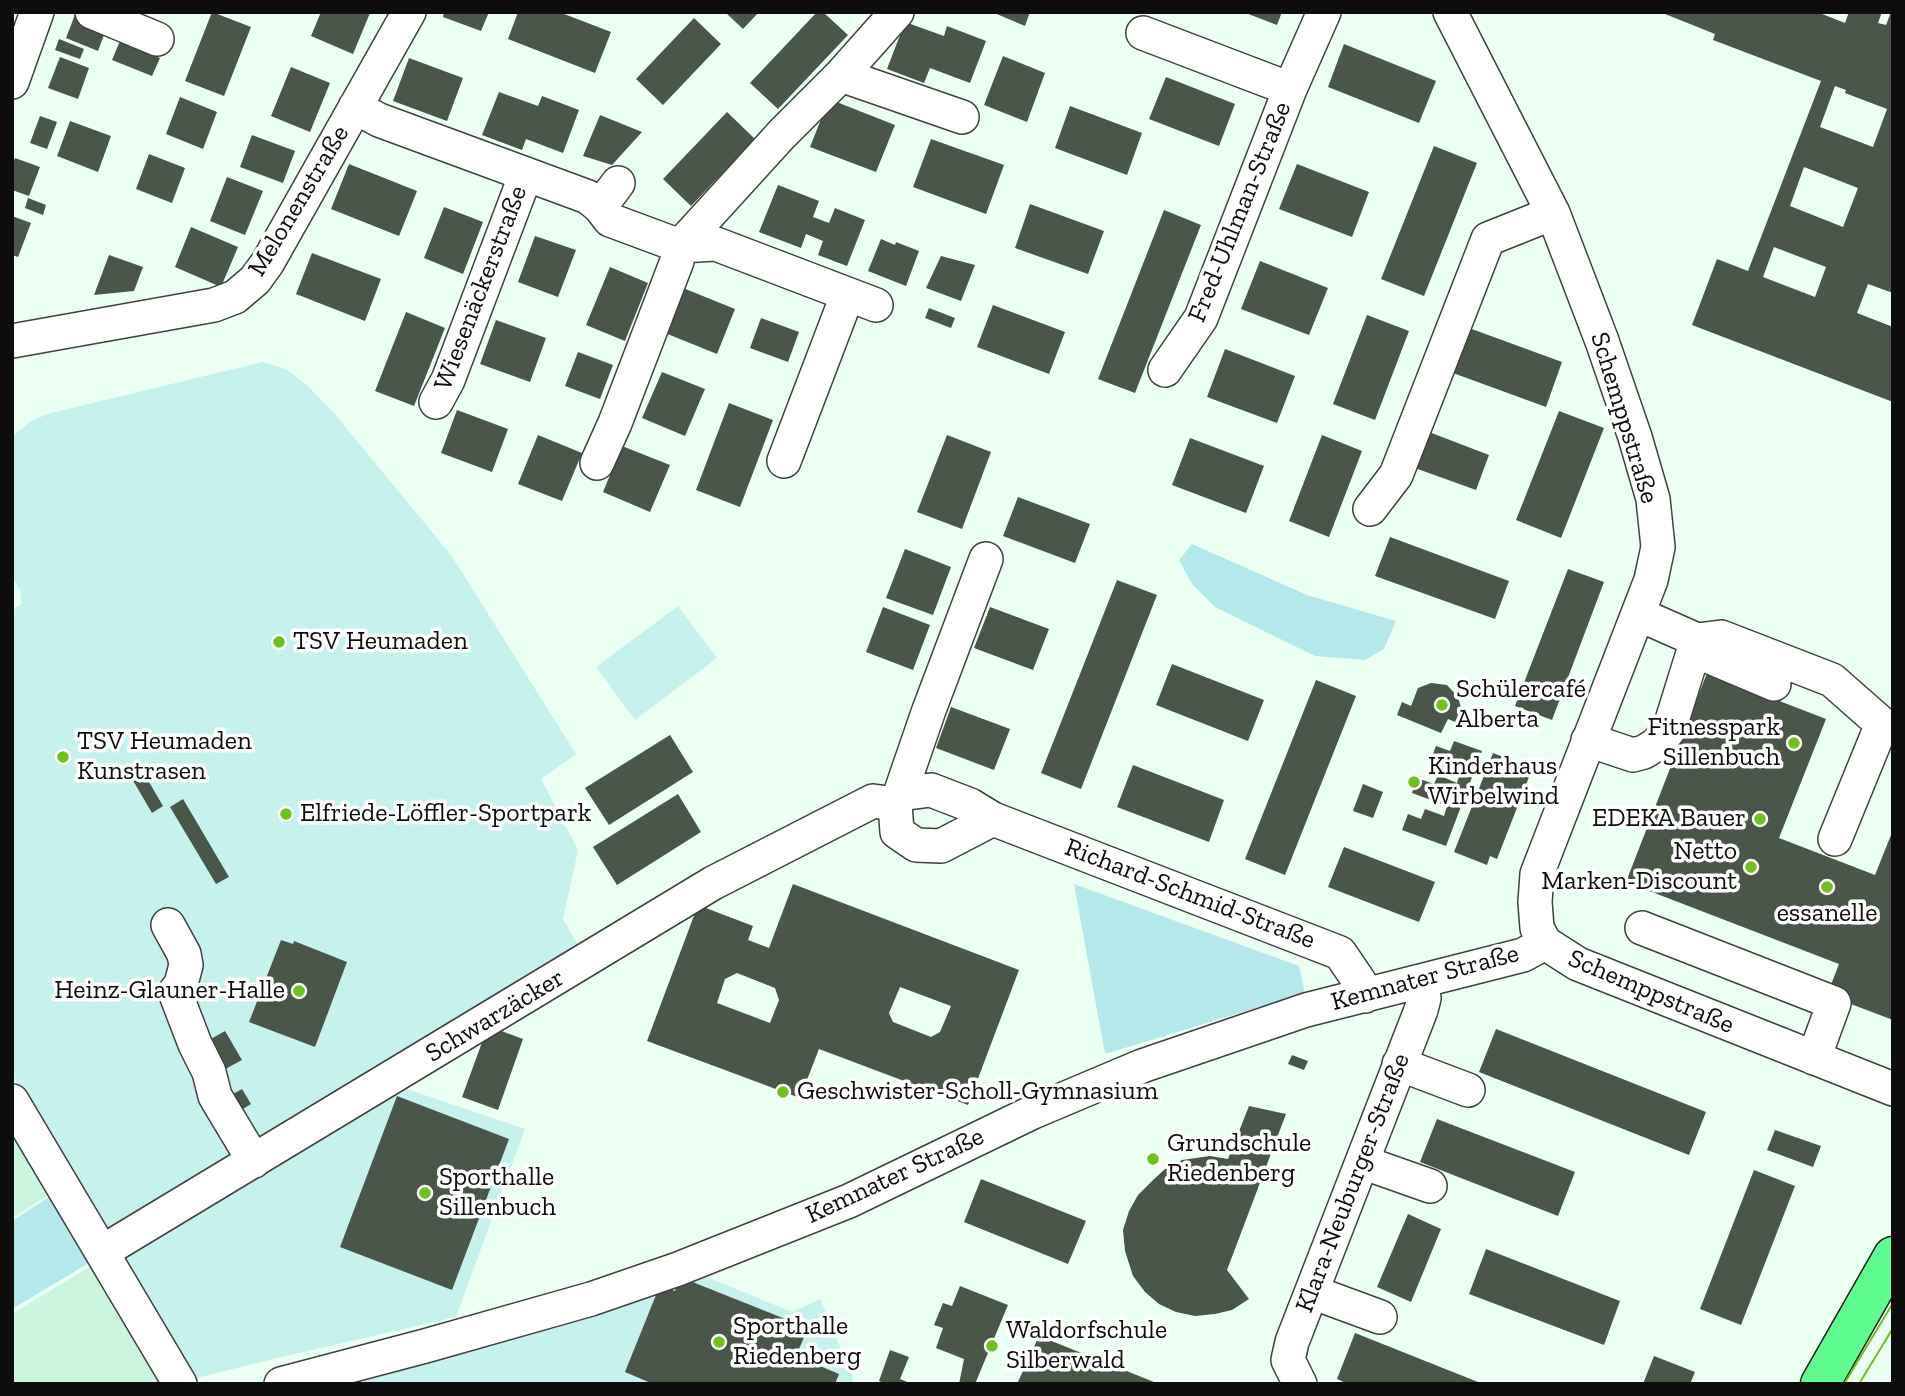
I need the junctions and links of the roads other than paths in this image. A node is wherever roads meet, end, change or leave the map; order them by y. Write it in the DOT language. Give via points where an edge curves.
graph roads {
  1 [pos="37,12"];
  2 [pos="92,12"];
  3 [pos="409,12"];
  4 [pos="897,12"];
  5 [pos="1324,12"];
  6 [pos="1450,12"];
  7 [pos="1143,33"];
  8 [pos="157,39"];
  9 [pos="841,75"];
  10 [pos="12,82"];
  11 [pos="1290,89"];
  12 [pos="355,107"];
  13 [pos="962,117"];
  14 [pos="526,174"];
  15 [pos="1553,213"];
  16 [pos="680,246"];
  17 [pos="12,341"];
  18 [pos="1166,370"];
  19 [pos="436,402"];
  20 [pos="784,461"];
  21 [pos="597,463"];
  22 [pos="1370,509"];
  23 [pos="986,559"];
  24 [pos="1638,614"];
  25 [pos="1697,640"];
  26 [pos="1774,684"];
  27 [pos="1588,740"];
  28 [pos="898,799"];
  29 [pos="993,819"];
  30 [pos="1835,839"];
  31 [pos="168,925"];
  32 [pos="1642,929"];
  33 [pos="1545,943"];
  34 [pos="1420,981"];
  35 [pos="1365,996"];
  36 [pos="1740,1008"];
  37 [pos="1772,1021"];
  38 [pos="1715,1035"];
  39 [pos="1747,1048"];
  40 [pos="1814,1058"];
  41 [pos="1399,1064"];
  42 [pos="1880,1084"];
  43 [pos="1468,1090"];
  44 [pos="12,1101"];
  45 [pos="1893,1103"];
  46 [pos="254,1161"];
  47 [pos="1362,1162"];
  48 [pos="1430,1186"];
  49 [pos="103,1252"];
  50 [pos="1893,1256"];
  51 [pos="1312,1292"];
  52 [pos="1380,1317"];
  53 [pos="1285,1369"];
  54 [pos="180,1384"];
  55 [pos="281,1384"];
  56 [pos="1820,1384"];
  1 -- 10 [label="street"];
  2 -- 8 [label="street"];
  3 -- 12 [label="street, Melonenstraße"];
  4 -- 9 [label="street"];
  5 -- 11 [label="street, Fred-Uhlman-Straße"];
  6 -- 15 [label="street, Schemppstraße"];
  7 -- 11 [label="street, Fred-Uhlman-Straße"];
  9 -- 13 [label="street"];
  9 -- 16 [label="street"];
  11 -- 18 [label="street, Fred-Uhlman-Straße" via="1254,217 1212,323"];
  12 -- 14 [label="street, Wiesenäckerstraße"];
  12 -- 17 [label="street, Melonenstraße" via="268,262 235,297 214,305"];
  14 -- 16 [label="street, Wiesenäckerstraße" via="588,197 609,195 610,220"];
  14 -- 19 [label="street, Wiesenäckerstraße"];
  15 -- 22 [label="street" via="1488,239 1395,475"];
  15 -- 24 [label="street, Schemppstraße" via="1606,353 1653,499 1658,547"];
  16 -- 20 [label="street, Wiesenäckerstraße" via="716,244 861,300"];
  16 -- 21 [label="street"];
  23 -- 28 [label="street"];
  24 -- 25 [label="street"];
  24 -- 27 [label="street, Schemppstraße"];
  25 -- 26 [label="street" via="1710,657"];
  25 -- 27 [label="street" via="1669,730 1657,744 1633,755"];
  25 -- 30 [label="street" via="1721,637 1832,680 1882,724"];
  27 -- 33 [label="street, Schemppstraße" via="1537,874 1536,928"];
  28 -- 29 [label="street, Richard-Schmid-Straße" via="931,790"];
  28 -- 29 [label="street" via="897,832 916,845 941,846"];
  28 -- 46 [label="street, Schwarzäcker" via="873,801 713,883"];
  29 -- 35 [label="street, Richard-Schmid-Straße" via="1340,953"];
  31 -- 46 [label="street" via="187,965 175,992 215,1096"];
  32 -- 40 [label="street" via="1834,1003"];
  33 -- 34 [label="street, Kemnater Straße" via="1523,955"];
  33 -- 40 [label="street, Schemppstraße" via="1578,964"];
  34 -- 35 [label="street, Kemnater Straße"];
  34 -- 41 [label="street, Klara-Neuburger-Straße" via="1424,998"];
  35 -- 55 [label="street, Kemnater Straße" via="1306,1010 1142,1066 1033,1112 849,1201 678,1269 591,1299"];
  36 -- 37 [label="street"];
  38 -- 39 [label="street"];
  40 -- 42 [label="street, Schemppstraße"];
  41 -- 43 [label="street"];
  41 -- 47 [label="street, Klara-Neuburger-Straße"];
  42 -- 45 [label="street, Schemppstraße"];
  44 -- 49 [label="street"];
  46 -- 49 [label="street, Schwarzäcker"];
  47 -- 48 [label="street"];
  47 -- 51 [label="street, Klara-Neuburger-Straße"];
  49 -- 54 [label="street"];
  50 -- 56 [label="main road"];
  51 -- 52 [label="street"];
  51 -- 53 [label="street, Klara-Neuburger-Straße"];
}
